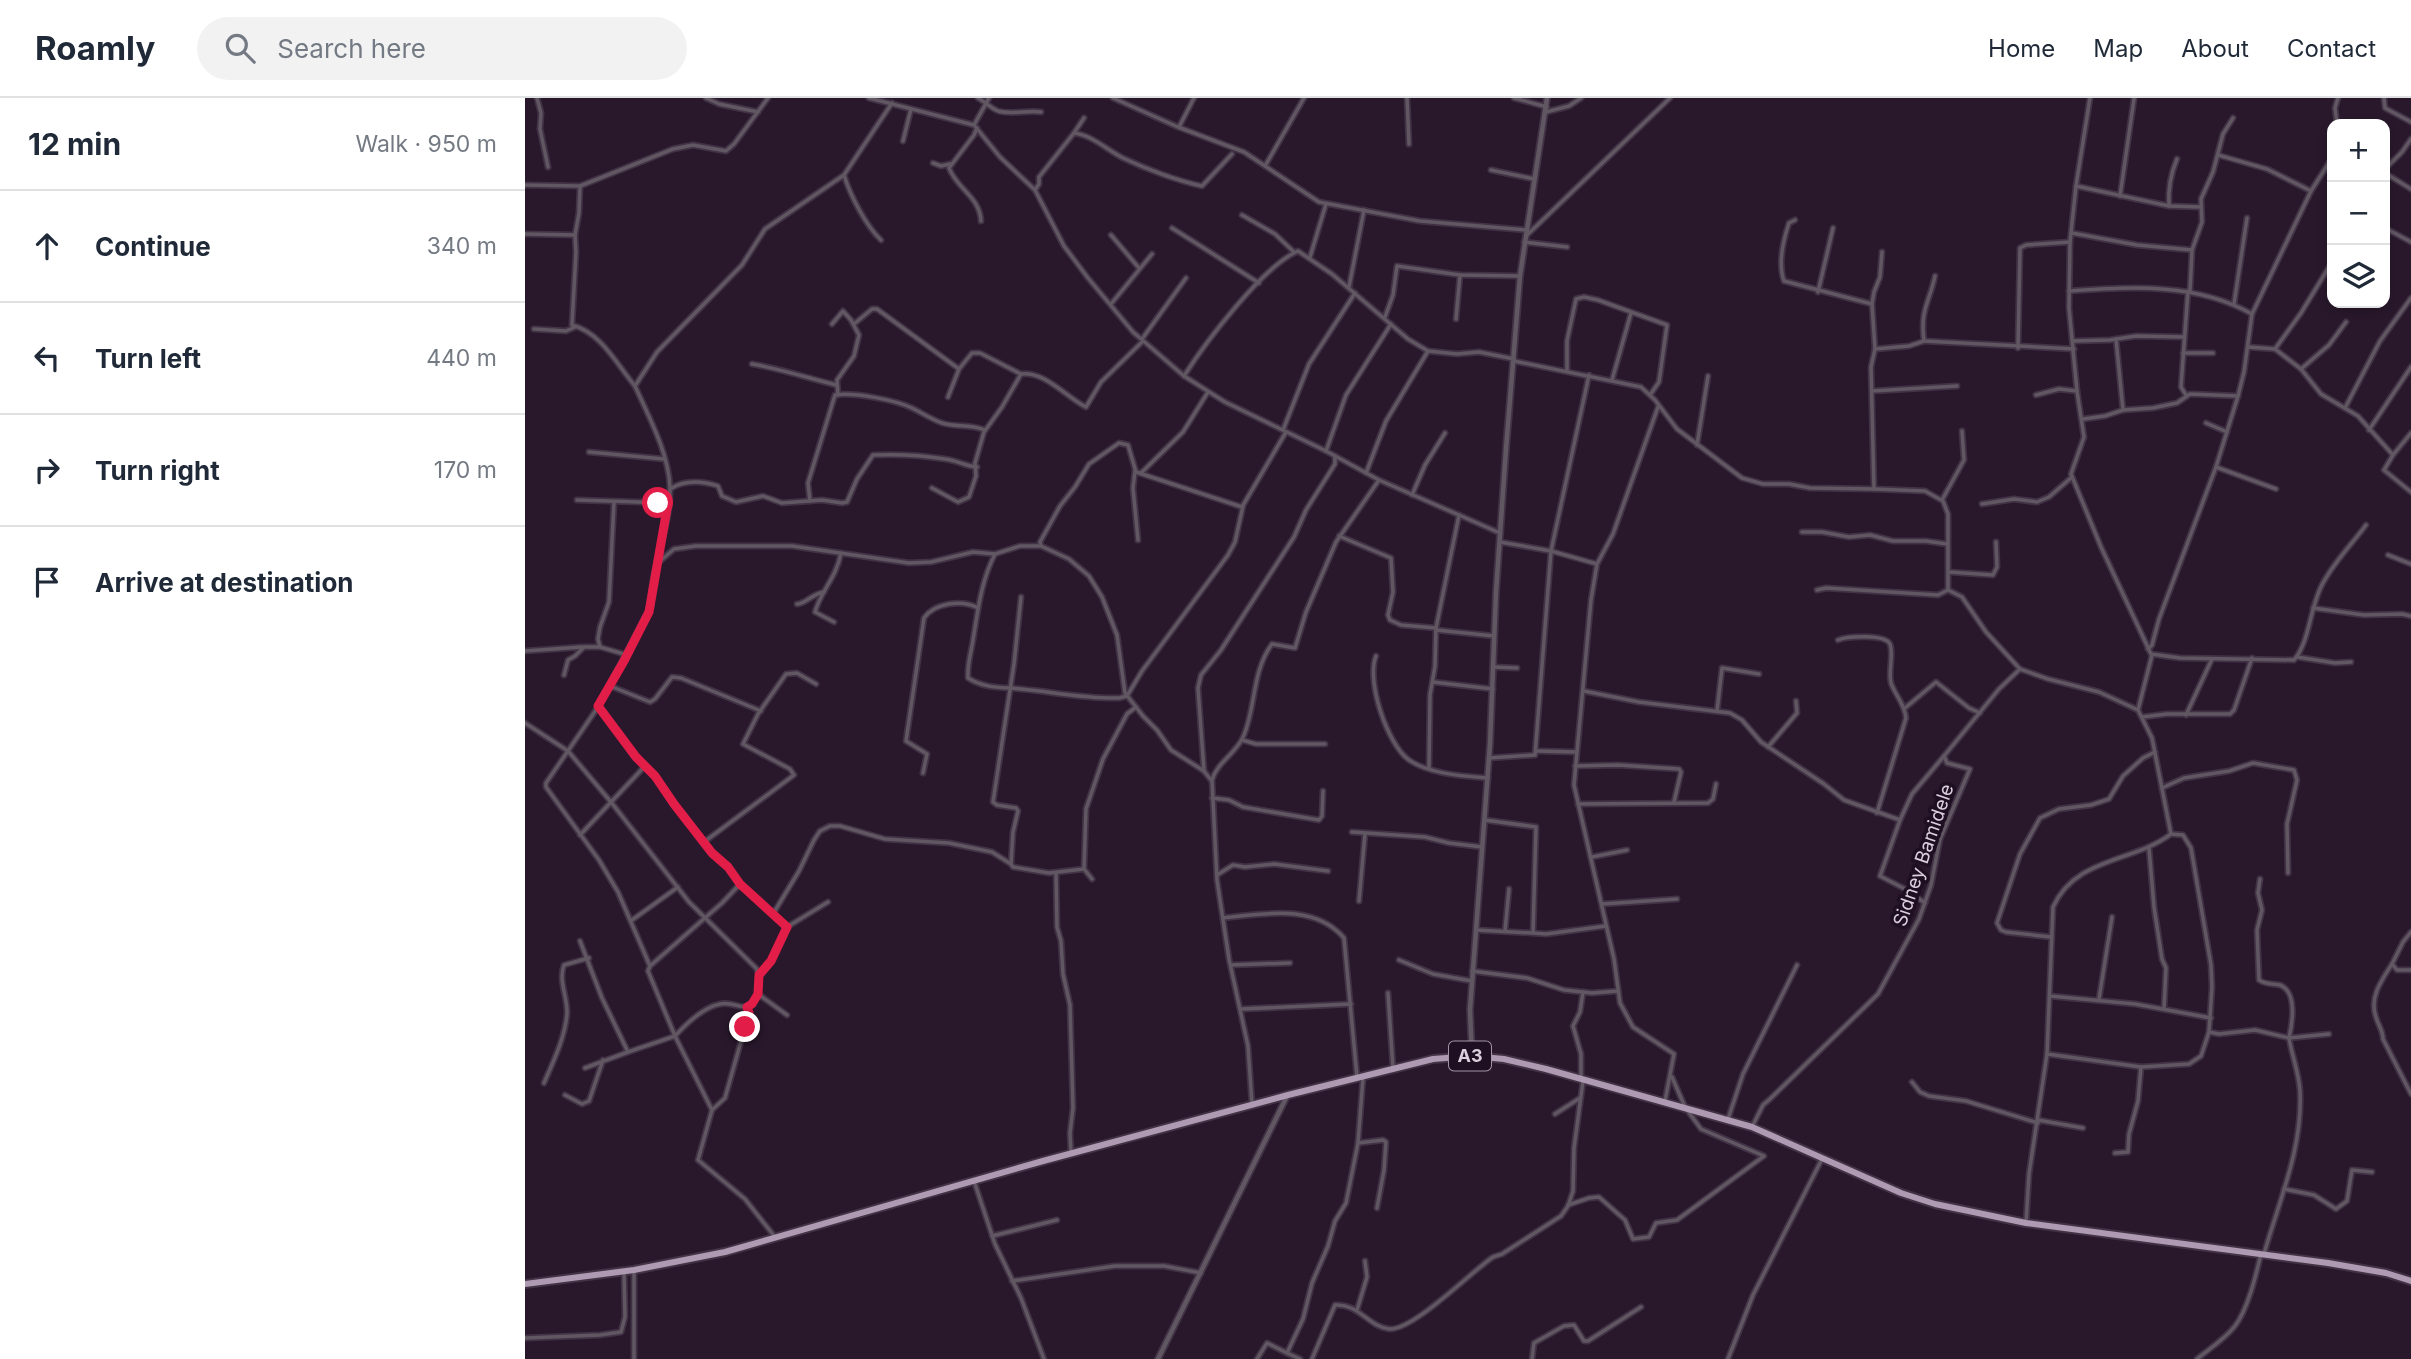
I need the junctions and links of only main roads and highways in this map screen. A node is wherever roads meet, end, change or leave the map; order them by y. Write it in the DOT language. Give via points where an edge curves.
graph roads {
  1 [pos="2411,1281"];
  2 [pos="525,1284"];
  1 -- 2 [label="highway, A3" via="2262,1254 2026,1223 1935,1203 1901,1193 1728,1119 1582,1078 1472,1056 1433,1059 1252,1104 725,1252"];
}
